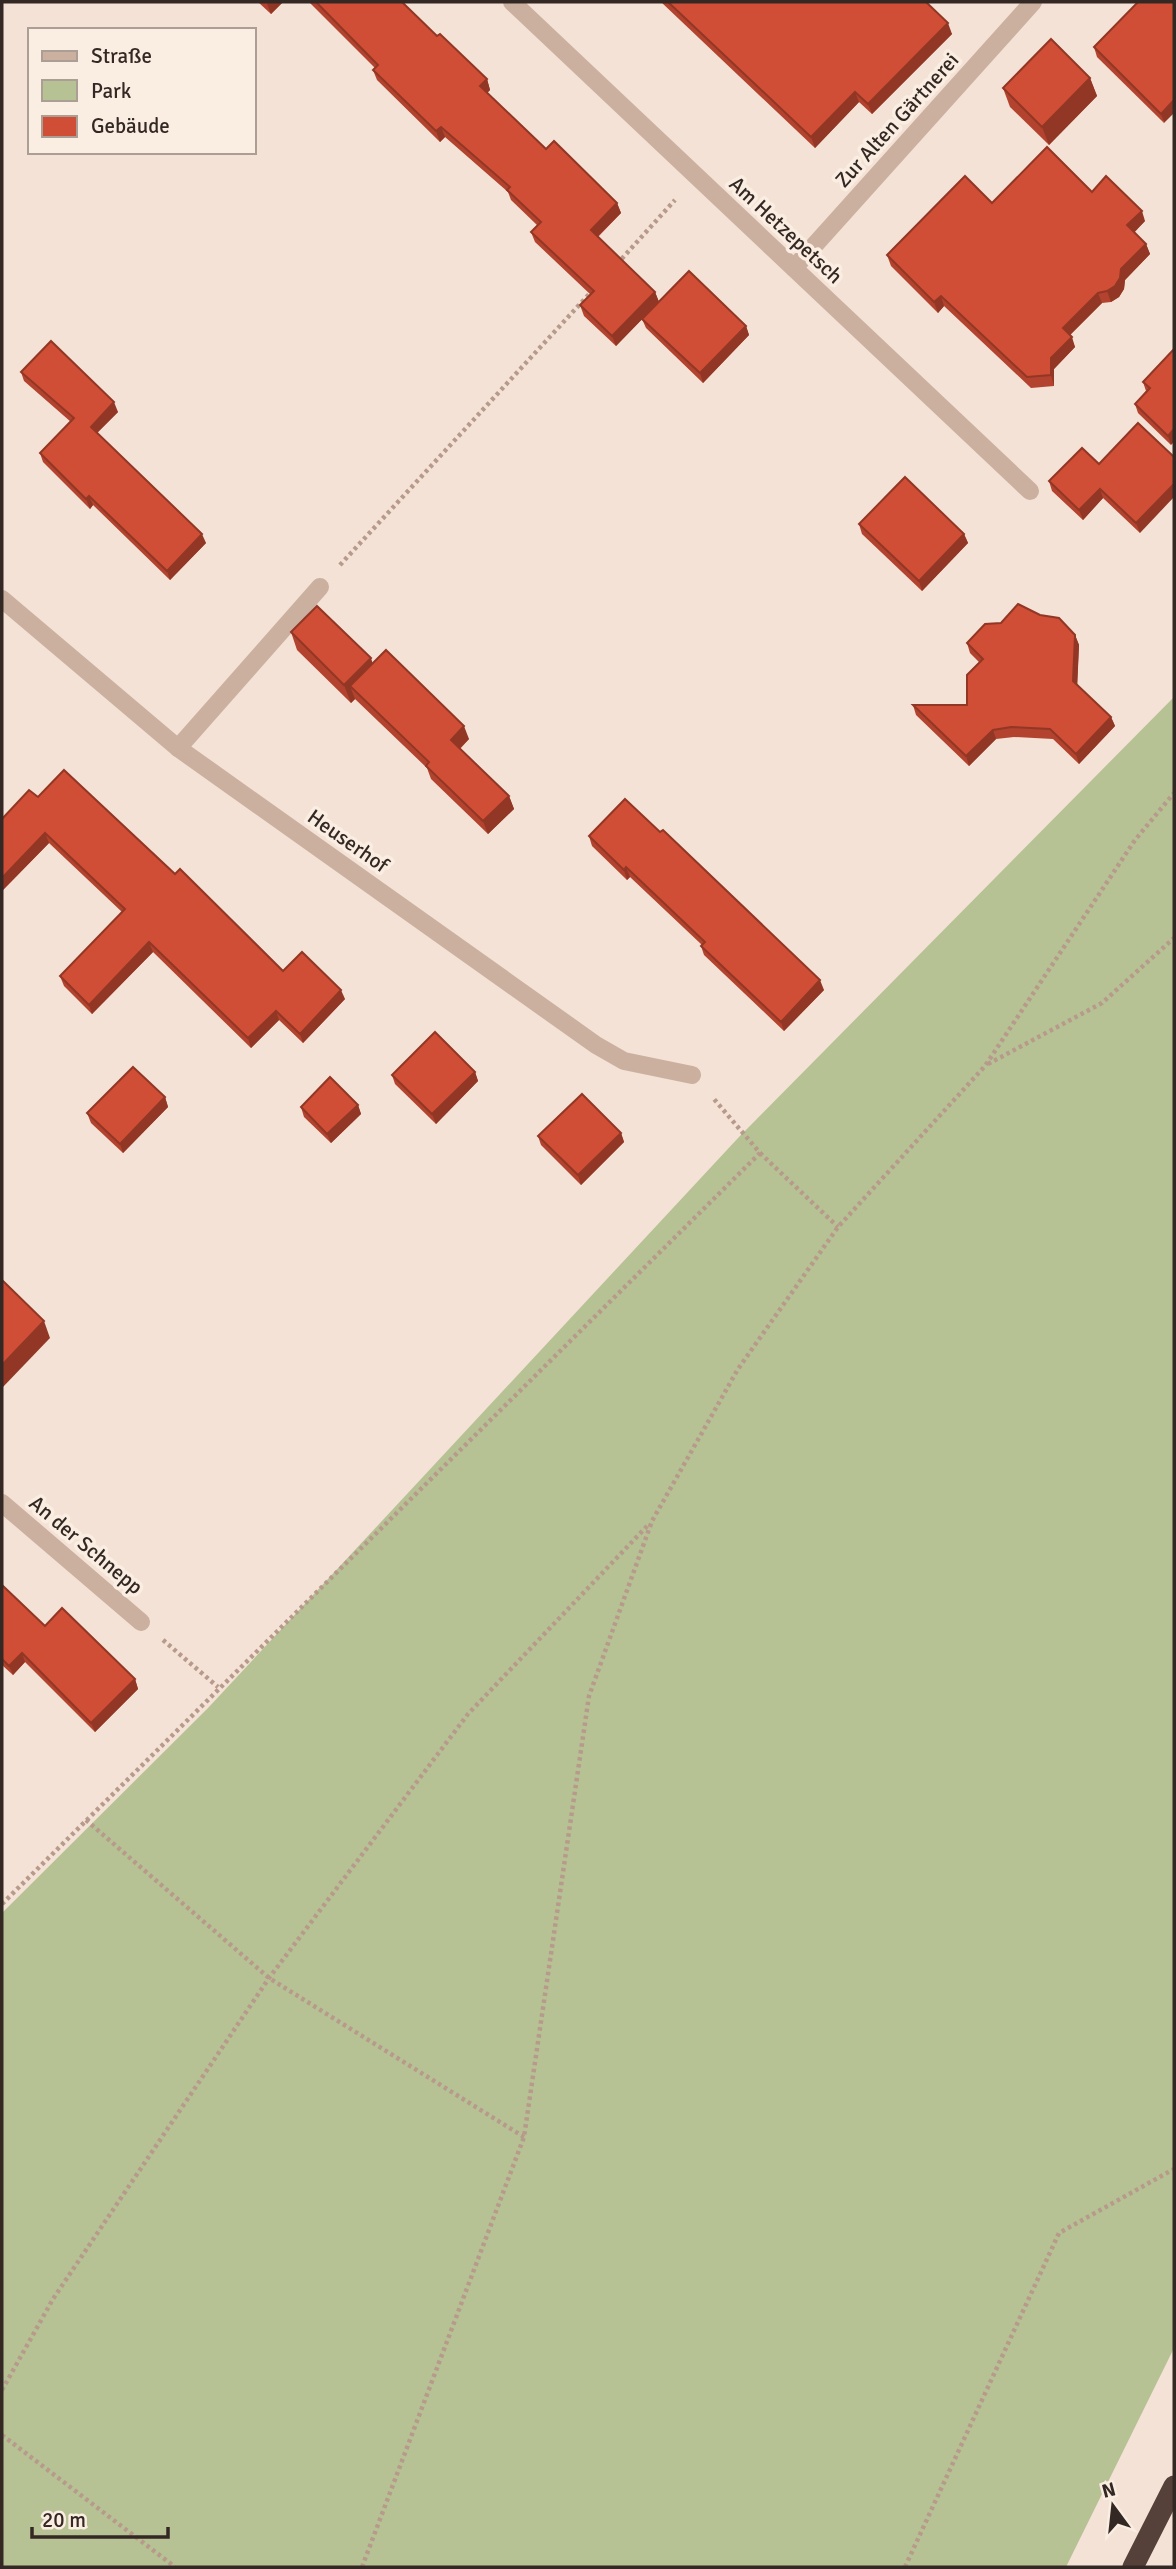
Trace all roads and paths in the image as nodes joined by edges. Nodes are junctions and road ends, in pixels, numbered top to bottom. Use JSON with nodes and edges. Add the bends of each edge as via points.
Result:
{"nodes":[{"id":1,"x":512,"y":2,"type":"edge"},
{"id":2,"x":1033,"y":2,"type":"edge"},
{"id":3,"x":697,"y":176,"type":"junction"},
{"id":4,"x":794,"y":268,"type":"junction"},
{"id":5,"x":612,"y":269,"type":"edge"},
{"id":6,"x":593,"y":289,"type":"edge"},
{"id":7,"x":1030,"y":491,"type":"dead end"},
{"id":8,"x":320,"y":587,"type":"joint"},
{"id":9,"x":2,"y":599,"type":"edge"},
{"id":10,"x":178,"y":748,"type":"junction"},
{"id":11,"x":1174,"y":793,"type":"edge"},
{"id":12,"x":1174,"y":938,"type":"edge"},
{"id":13,"x":985,"y":1066,"type":"junction"},
{"id":14,"x":692,"y":1075,"type":"joint"},
{"id":15,"x":760,"y":1153,"type":"junction"},
{"id":16,"x":838,"y":1227,"type":"junction"},
{"id":17,"x":2,"y":1503,"type":"edge"},
{"id":18,"x":652,"y":1521,"type":"junction"},
{"id":19,"x":141,"y":1622,"type":"joint"},
{"id":20,"x":219,"y":1687,"type":"junction"},
{"id":21,"x":86,"y":1819,"type":"junction"},
{"id":22,"x":2,"y":1904,"type":"edge"},
{"id":23,"x":269,"y":1978,"type":"junction"},
{"id":24,"x":524,"y":2137,"type":"junction"},
{"id":25,"x":1174,"y":2169,"type":"edge"},
{"id":26,"x":2,"y":2390,"type":"edge"},
{"id":27,"x":2,"y":2435,"type":"edge"},
{"id":28,"x":1174,"y":2486,"type":"edge"},
{"id":29,"x":175,"y":2567,"type":"edge"},
{"id":30,"x":362,"y":2567,"type":"edge"},
{"id":31,"x":905,"y":2567,"type":"edge"},
{"id":32,"x":1133,"y":2567,"type":"edge"}],
"edges":[{"from":1,"to":3,"type":"street","name":"Am Hetzepetsch"},
{"from":2,"to":4,"type":"street","name":"Zur Alten Gärtnerei"},
{"from":3,"to":4,"type":"street","name":"Am Hetzepetsch"},
{"from":3,"to":5,"type":"path"},
{"from":4,"to":7,"type":"street","name":"Am Hetzepetsch"},
{"from":6,"to":8,"type":"path"},
{"from":8,"to":10,"type":"street"},
{"from":9,"to":10,"type":"street","name":"Heuserhof"},
{"from":10,"to":14,"type":"street","name":"Heuserhof","via":[[596,1045],[624,1061]]},
{"from":11,"to":13,"type":"path","via":[[1135,840]]},
{"from":12,"to":13,"type":"path","via":[[1102,1003]]},
{"from":13,"to":16,"type":"path"},
{"from":14,"to":15,"type":"path"},
{"from":15,"to":16,"type":"path"},
{"from":15,"to":20,"type":"path"},
{"from":16,"to":18,"type":"path","via":[[738,1368]]},
{"from":17,"to":19,"type":"street","name":"An der Schnepp"},
{"from":18,"to":23,"type":"path","via":[[468,1714]]},
{"from":18,"to":24,"type":"path","via":[[589,1696]]},
{"from":19,"to":20,"type":"path"},
{"from":20,"to":21,"type":"path"},
{"from":21,"to":22,"type":"path"},
{"from":21,"to":23,"type":"path"},
{"from":23,"to":24,"type":"path"},
{"from":23,"to":26,"type":"path","via":[[53,2299]]},
{"from":24,"to":30,"type":"path"},
{"from":25,"to":31,"type":"path","via":[[1059,2233]]},
{"from":27,"to":29,"type":"path"},
{"from":28,"to":32,"type":"highway"}]}
